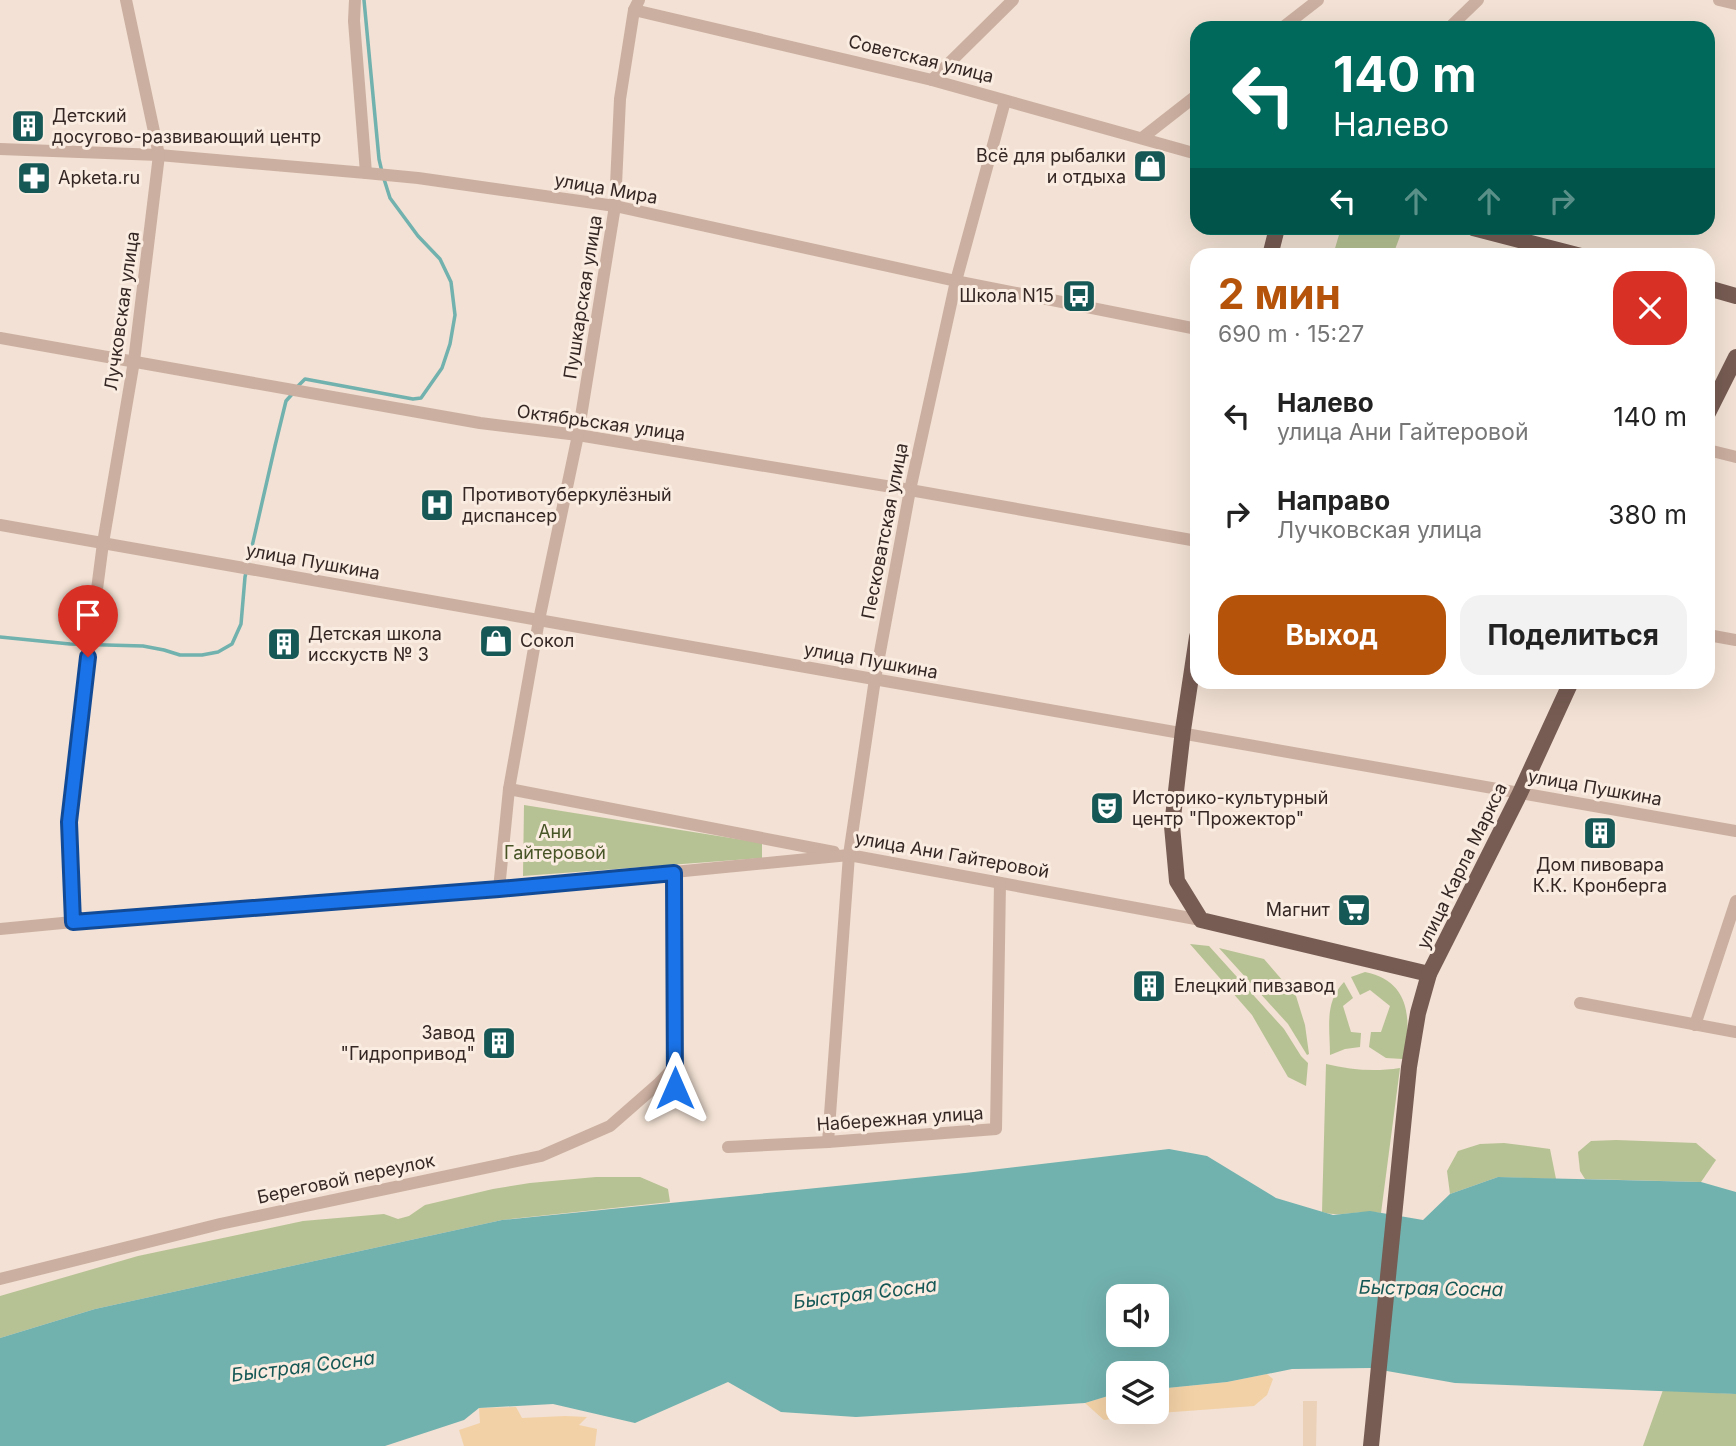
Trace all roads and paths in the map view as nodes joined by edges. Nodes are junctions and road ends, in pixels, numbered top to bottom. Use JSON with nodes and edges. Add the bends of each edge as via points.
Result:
{"nodes":[{"id":1,"x":126,"y":0,"type":"edge"},
{"id":2,"x":355,"y":0,"type":"edge"},
{"id":3,"x":1013,"y":0,"type":"edge"},
{"id":4,"x":1318,"y":0,"type":"edge"},
{"id":5,"x":1478,"y":0,"type":"edge"},
{"id":6,"x":1719,"y":0,"type":"edge"},
{"id":7,"x":1736,"y":4,"type":"edge"},
{"id":8,"x":637,"y":5,"type":"edge"},
{"id":9,"x":1291,"y":21,"type":"edge"},
{"id":10,"x":1456,"y":21,"type":"edge"},
{"id":11,"x":932,"y":80,"type":"junction"},
{"id":12,"x":1190,"y":100,"type":"edge"},
{"id":13,"x":1005,"y":101,"type":"junction"},
{"id":14,"x":1142,"y":138,"type":"junction"},
{"id":15,"x":0,"y":149,"type":"edge"},
{"id":16,"x":1190,"y":152,"type":"edge"},
{"id":17,"x":159,"y":155,"type":"junction"},
{"id":18,"x":366,"y":173,"type":"junction"},
{"id":19,"x":615,"y":206,"type":"junction"},
{"id":20,"x":1500,"y":235,"type":"edge"},
{"id":21,"x":1550,"y":248,"type":"edge"},
{"id":22,"x":956,"y":281,"type":"junction"},
{"id":23,"x":1715,"y":291,"type":"edge"},
{"id":24,"x":1736,"y":296,"type":"edge"},
{"id":25,"x":1190,"y":328,"type":"edge"},
{"id":26,"x":0,"y":338,"type":"edge"},
{"id":27,"x":1736,"y":357,"type":"edge"},
{"id":28,"x":134,"y":361,"type":"junction"},
{"id":29,"x":1715,"y":400,"type":"edge"},
{"id":30,"x":578,"y":435,"type":"junction"},
{"id":31,"x":1715,"y":452,"type":"edge"},
{"id":32,"x":1736,"y":457,"type":"edge"},
{"id":33,"x":910,"y":490,"type":"junction"},
{"id":34,"x":0,"y":525,"type":"edge"},
{"id":35,"x":1190,"y":540,"type":"edge"},
{"id":36,"x":103,"y":543,"type":"junction"},
{"id":37,"x":539,"y":620,"type":"junction"},
{"id":38,"x":92,"y":628,"type":"dead end"},
{"id":39,"x":1715,"y":636,"type":"edge"},
{"id":40,"x":1736,"y":640,"type":"edge"},
{"id":41,"x":88,"y":657,"type":"dead end"},
{"id":42,"x":875,"y":679,"type":"junction"},
{"id":43,"x":1190,"y":682,"type":"edge"},
{"id":44,"x":1568,"y":689,"type":"edge"},
{"id":45,"x":1182,"y":733,"type":"junction"},
{"id":46,"x":509,"y":789,"type":"junction"},
{"id":47,"x":1520,"y":793,"type":"junction"},
{"id":48,"x":1736,"y":831,"type":"edge"},
{"id":49,"x":849,"y":855,"type":"junction"},
{"id":50,"x":674,"y":873,"type":"junction"},
{"id":51,"x":1000,"y":883,"type":"junction"},
{"id":52,"x":499,"y":889,"type":"junction"},
{"id":53,"x":1736,"y":901,"type":"edge"},
{"id":54,"x":1201,"y":920,"type":"junction"},
{"id":55,"x":73,"y":922,"type":"junction"},
{"id":56,"x":0,"y":929,"type":"edge"},
{"id":57,"x":1429,"y":974,"type":"junction"},
{"id":58,"x":1580,"y":1003,"type":"dead end"},
{"id":59,"x":1695,"y":1025,"type":"junction"},
{"id":60,"x":1736,"y":1032,"type":"edge"},
{"id":61,"x":675,"y":1066,"type":"junction"},
{"id":62,"x":675,"y":1088,"type":"dead end"},
{"id":63,"x":828,"y":1142,"type":"junction"},
{"id":64,"x":727,"y":1147,"type":"dead end"},
{"id":65,"x":0,"y":1279,"type":"edge"},
{"id":66,"x":1371,"y":1446,"type":"edge"}],
"edges":[{"from":1,"to":17,"type":"street","name":"Лучковская улица"},
{"from":2,"to":18,"type":"street"},
{"from":3,"to":11,"type":"street"},
{"from":4,"to":9,"type":"street"},
{"from":5,"to":10,"type":"street"},
{"from":6,"to":7,"type":"street"},
{"from":8,"to":11,"type":"street","name":"Советская улица"},
{"from":8,"to":19,"type":"street","name":"Пушкарская улица","via":[[620,99]]},
{"from":11,"to":13,"type":"street","name":"Советская улица"},
{"from":12,"to":14,"type":"street"},
{"from":13,"to":14,"type":"street","name":"Советская улица"},
{"from":13,"to":22,"type":"street","name":"Песковатская улица"},
{"from":14,"to":16,"type":"street","name":"Советская улица"},
{"from":15,"to":17,"type":"street","name":"улица Мира"},
{"from":17,"to":18,"type":"street","name":"улица Мира"},
{"from":17,"to":28,"type":"street","name":"Лучковская улица"},
{"from":18,"to":19,"type":"street","name":"улица Мира"},
{"from":19,"to":22,"type":"street","name":"улица Мира"},
{"from":19,"to":30,"type":"street","name":"Пушкарская улица"},
{"from":20,"to":21,"type":"main road"},
{"from":22,"to":25,"type":"street","name":"улица Мира"},
{"from":22,"to":33,"type":"street","name":"Песковатская улица"},
{"from":23,"to":24,"type":"main road"},
{"from":26,"to":28,"type":"street","name":"Октябрьская улица"},
{"from":27,"to":29,"type":"main road"},
{"from":28,"to":30,"type":"street","name":"Октябрьская улица","via":[[480,423]]},
{"from":28,"to":36,"type":"street","name":"Лучковская улица"},
{"from":30,"to":33,"type":"street","name":"Октябрьская улица"},
{"from":30,"to":37,"type":"street","name":"Пушкарская улица"},
{"from":31,"to":32,"type":"street"},
{"from":33,"to":35,"type":"street","name":"Октябрьская улица"},
{"from":33,"to":42,"type":"street","name":"Песковатская улица"},
{"from":34,"to":36,"type":"street","name":"улица Пушкина"},
{"from":36,"to":37,"type":"street","name":"улица Пушкина"},
{"from":36,"to":38,"type":"street","name":"Лучковская улица"},
{"from":37,"to":42,"type":"street","name":"улица Пушкина"},
{"from":37,"to":46,"type":"street","name":"Пушкарская улица"},
{"from":39,"to":40,"type":"street"},
{"from":41,"to":55,"type":"street","via":[[69,822]]},
{"from":42,"to":45,"type":"street","name":"улица Пушкина"},
{"from":42,"to":49,"type":"street","name":"Песковатская улица"},
{"from":43,"to":45,"type":"main road"},
{"from":44,"to":47,"type":"main road","name":"улица Карла Маркса"},
{"from":45,"to":47,"type":"street","name":"улица Пушкина"},
{"from":45,"to":54,"type":"main road","via":[[1172,826],[1175,867],[1177,881]]},
{"from":46,"to":49,"type":"street"},
{"from":46,"to":52,"type":"street","name":"Пушкарская улица"},
{"from":47,"to":48,"type":"street","name":"улица Пушкина"},
{"from":47,"to":57,"type":"main road","name":"улица Карла Маркса"},
{"from":49,"to":50,"type":"street","name":"улица Ани Гайтеровой"},
{"from":49,"to":51,"type":"street","name":"улица Ани Гайтеровой"},
{"from":49,"to":63,"type":"street","name":"Песковатская улица"},
{"from":50,"to":52,"type":"street","name":"улица Ани Гайтеровой"},
{"from":50,"to":61,"type":"street"},
{"from":51,"to":54,"type":"street","name":"улица Ани Гайтеровой"},
{"from":51,"to":63,"type":"street","name":"Набережная улица","via":[[996,1129]]},
{"from":52,"to":55,"type":"street","name":"улица Ани Гайтеровой"},
{"from":53,"to":59,"type":"street"},
{"from":54,"to":57,"type":"main road","name":"улица Ани Гайтеровой"},
{"from":55,"to":56,"type":"street","name":"улица Ани Гайтеровой"},
{"from":57,"to":66,"type":"main road","name":"улица Карла Маркса","via":[[1409,1074]]},
{"from":58,"to":59,"type":"street"},
{"from":59,"to":60,"type":"street"},
{"from":61,"to":62,"type":"street"},
{"from":61,"to":65,"type":"street","name":"Береговой переулок","via":[[610,1125],[541,1156],[220,1224]]},
{"from":63,"to":64,"type":"street","name":"Набережная улица"}]}
